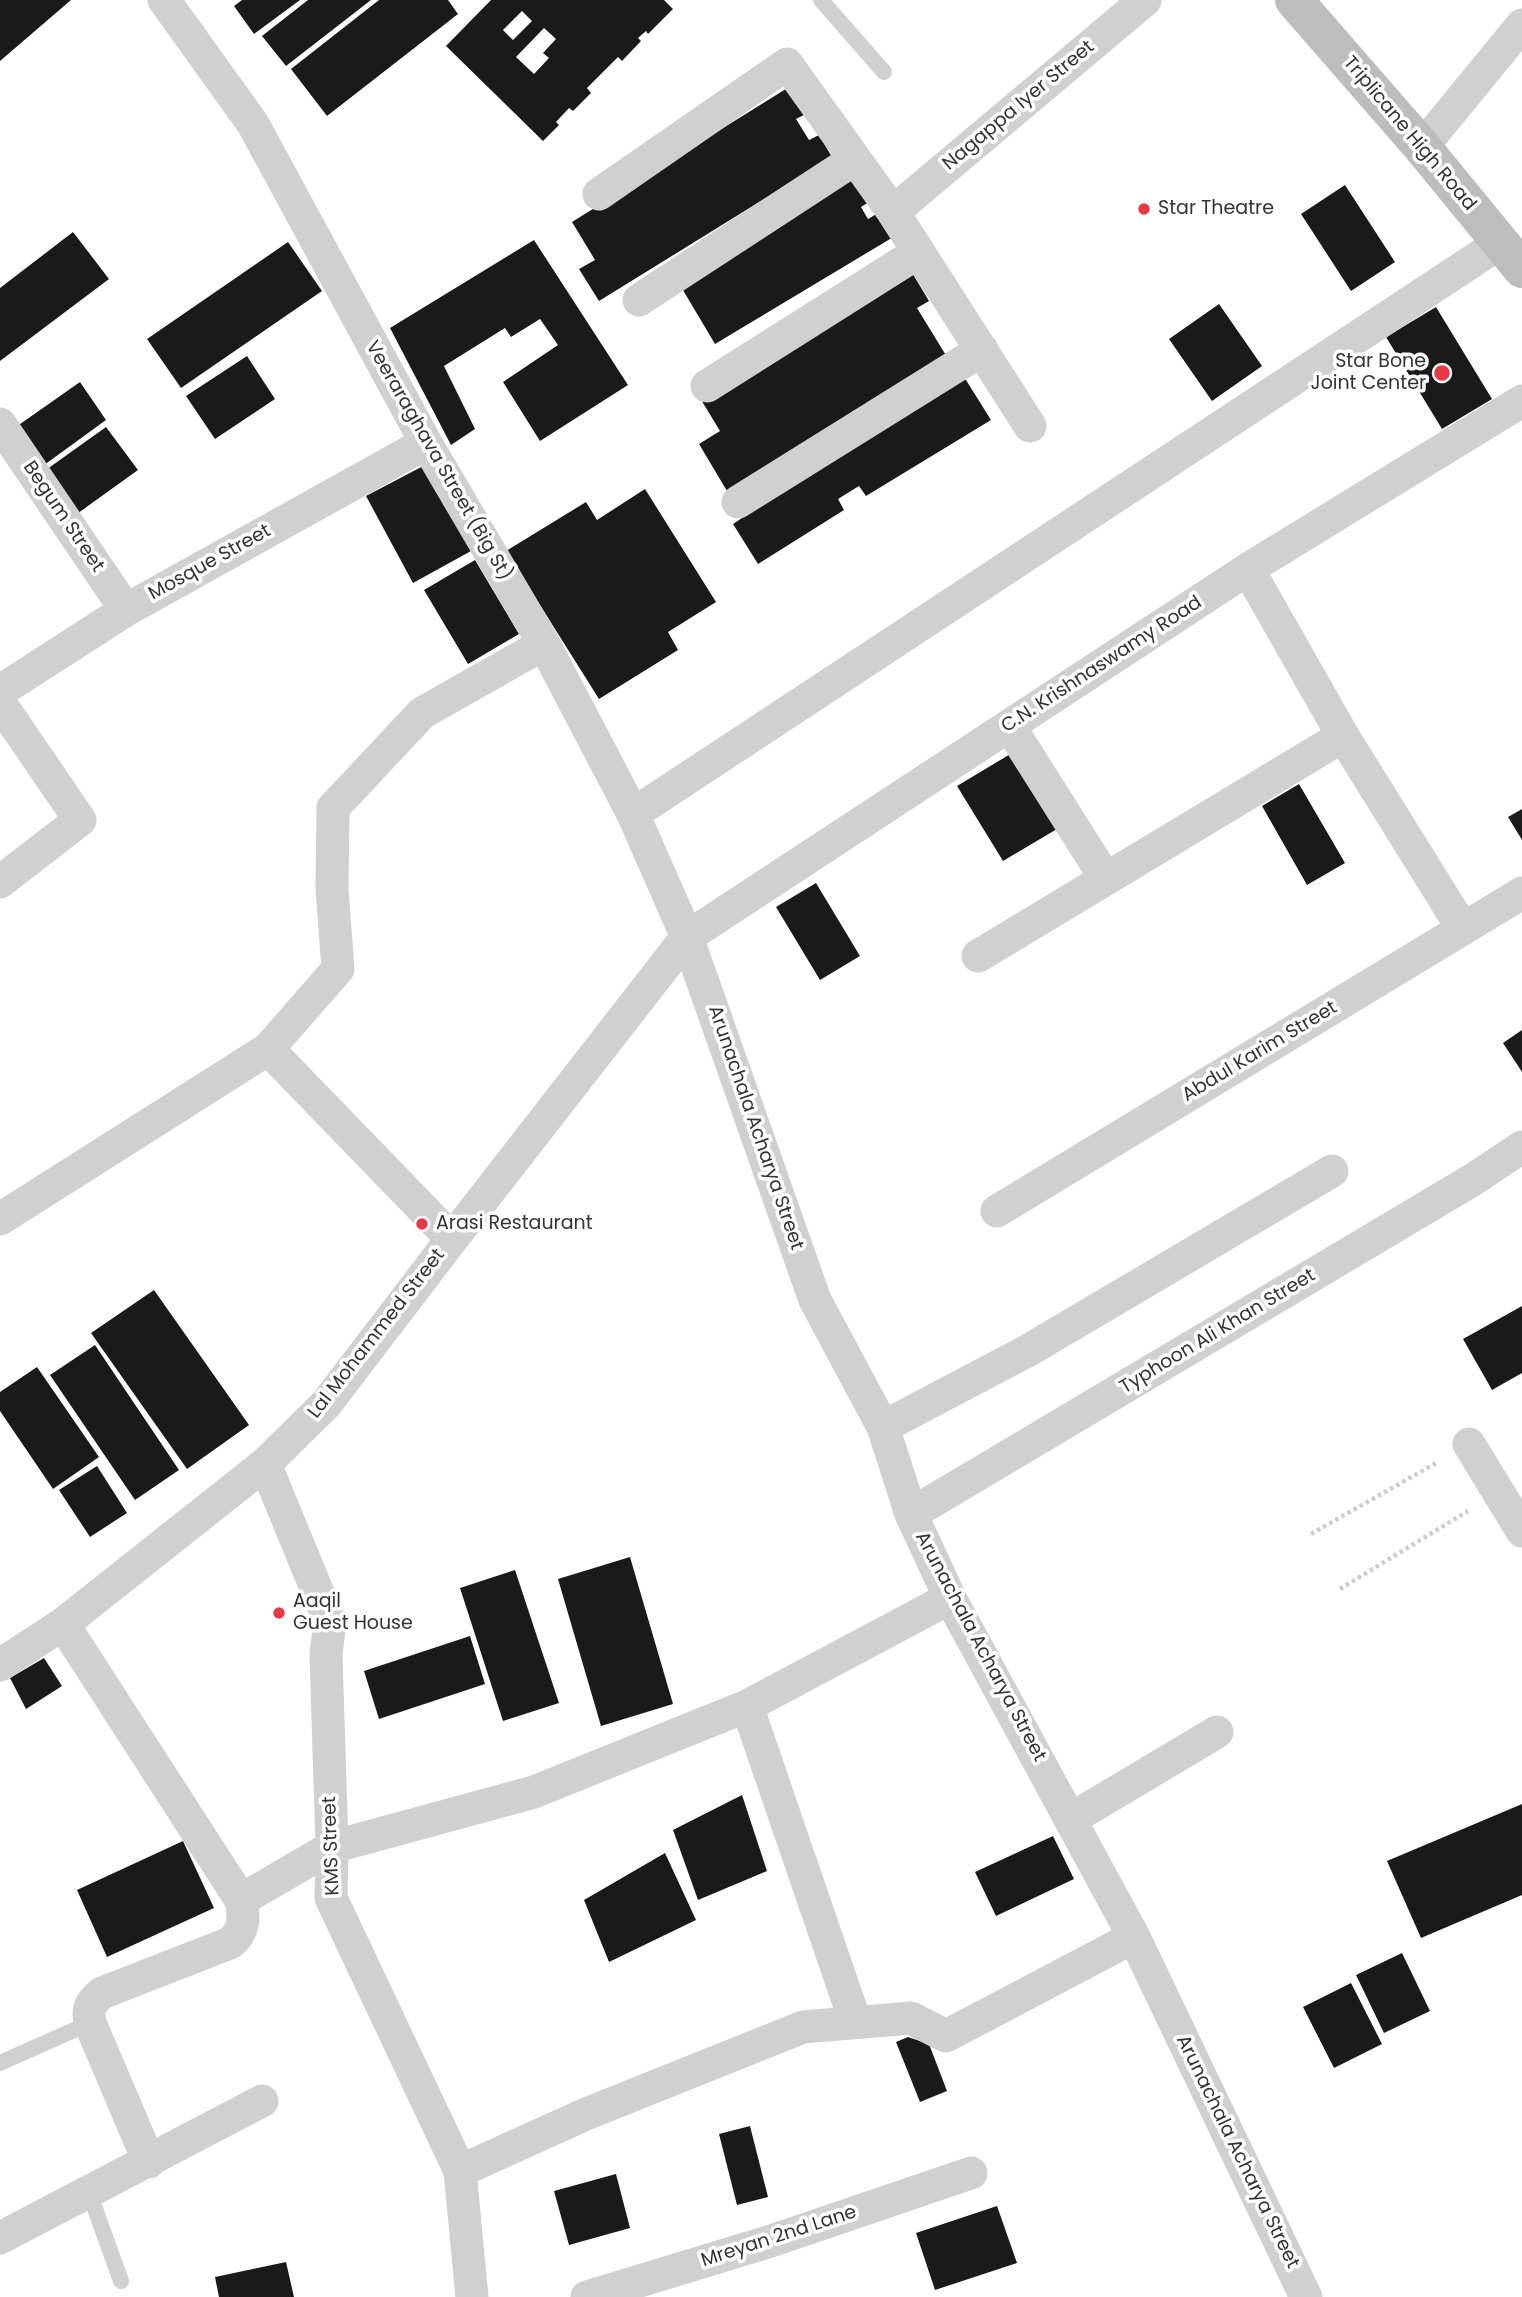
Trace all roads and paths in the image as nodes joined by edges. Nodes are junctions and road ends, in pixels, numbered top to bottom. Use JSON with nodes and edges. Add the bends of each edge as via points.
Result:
{"nodes":[{"id":1,"x":164,"y":0,"type":"edge"},
{"id":2,"x":821,"y":0,"type":"edge"},
{"id":3,"x":1145,"y":0,"type":"edge"},
{"id":4,"x":1294,"y":0,"type":"edge"},
{"id":5,"x":1522,"y":25,"type":"edge"},
{"id":6,"x":884,"y":72,"type":"dead end"},
{"id":7,"x":1422,"y":147,"type":"junction"},
{"id":8,"x":855,"y":159,"type":"junction"},
{"id":9,"x":599,"y":194,"type":"dead end"},
{"id":10,"x":893,"y":212,"type":"junction"},
{"id":11,"x":919,"y":252,"type":"junction"},
{"id":12,"x":1511,"y":256,"type":"edge"},
{"id":13,"x":639,"y":300,"type":"dead end"},
{"id":14,"x":982,"y":350,"type":"junction"},
{"id":15,"x":707,"y":386,"type":"dead end"},
{"id":16,"x":1522,"y":401,"type":"edge"},
{"id":17,"x":0,"y":424,"type":"edge"},
{"id":18,"x":1031,"y":426,"type":"dead end"},
{"id":19,"x":426,"y":443,"type":"junction"},
{"id":20,"x":738,"y":502,"type":"dead end"},
{"id":21,"x":1248,"y":569,"type":"junction"},
{"id":22,"x":126,"y":610,"type":"junction"},
{"id":23,"x":544,"y":644,"type":"junction"},
{"id":24,"x":0,"y":691,"type":"edge"},
{"id":25,"x":0,"y":703,"type":"edge"},
{"id":26,"x":1010,"y":727,"type":"junction"},
{"id":27,"x":1343,"y":736,"type":"junction"},
{"id":28,"x":633,"y":814,"type":"junction"},
{"id":29,"x":1106,"y":879,"type":"junction"},
{"id":30,"x":0,"y":881,"type":"edge"},
{"id":31,"x":1522,"y":893,"type":"edge"},
{"id":32,"x":1463,"y":929,"type":"junction"},
{"id":33,"x":687,"y":937,"type":"junction"},
{"id":34,"x":978,"y":956,"type":"dead end"},
{"id":35,"x":268,"y":1049,"type":"junction"},
{"id":36,"x":1522,"y":1147,"type":"edge"},
{"id":37,"x":1332,"y":1171,"type":"dead end"},
{"id":38,"x":997,"y":1211,"type":"dead end"},
{"id":39,"x":0,"y":1219,"type":"edge"},
{"id":40,"x":452,"y":1239,"type":"junction"},
{"id":41,"x":883,"y":1427,"type":"junction"},
{"id":42,"x":1469,"y":1444,"type":"joint"},
{"id":43,"x":265,"y":1464,"type":"junction"},
{"id":44,"x":1499,"y":1492,"type":"junction"},
{"id":45,"x":911,"y":1514,"type":"junction"},
{"id":46,"x":1522,"y":1531,"type":"edge"},
{"id":47,"x":1311,"y":1534,"type":"dead end"},
{"id":48,"x":1340,"y":1589,"type":"dead end"},
{"id":49,"x":950,"y":1598,"type":"junction"},
{"id":50,"x":62,"y":1623,"type":"junction"},
{"id":51,"x":0,"y":1665,"type":"edge"},
{"id":52,"x":747,"y":1706,"type":"junction"},
{"id":53,"x":1217,"y":1731,"type":"dead end"},
{"id":54,"x":1071,"y":1819,"type":"junction"},
{"id":55,"x":331,"y":1847,"type":"junction"},
{"id":56,"x":241,"y":1900,"type":"junction"},
{"id":57,"x":1134,"y":1937,"type":"junction"},
{"id":58,"x":855,"y":2021,"type":"junction"},
{"id":59,"x":89,"y":2022,"type":"junction"},
{"id":60,"x":0,"y":2063,"type":"edge"},
{"id":61,"x":262,"y":2101,"type":"dead end"},
{"id":62,"x":149,"y":2162,"type":"junction"},
{"id":63,"x":460,"y":2171,"type":"junction"},
{"id":64,"x":971,"y":2173,"type":"dead end"},
{"id":65,"x":89,"y":2192,"type":"junction"},
{"id":66,"x":0,"y":2238,"type":"edge"},
{"id":67,"x":121,"y":2281,"type":"dead end"},
{"id":68,"x":472,"y":2297,"type":"edge"},
{"id":69,"x":587,"y":2297,"type":"edge"},
{"id":70,"x":1306,"y":2297,"type":"edge"}],
"edges":[{"from":1,"to":19,"type":"street","name":"Veeraraghava Street (Big St)","via":[[253,124]]},
{"from":2,"to":6,"type":"lane"},
{"from":3,"to":10,"type":"street","name":"Nagappa Iyer Street"},
{"from":4,"to":7,"type":"main road","name":"Triplicane High Road"},
{"from":5,"to":7,"type":"street"},
{"from":7,"to":12,"type":"main road","name":"Triplicane High Road"},
{"from":8,"to":9,"type":"street","via":[[787,64]]},
{"from":8,"to":10,"type":"street"},
{"from":8,"to":13,"type":"street"},
{"from":10,"to":11,"type":"street"},
{"from":11,"to":14,"type":"street"},
{"from":11,"to":15,"type":"street"},
{"from":12,"to":28,"type":"street"},
{"from":14,"to":18,"type":"street"},
{"from":14,"to":20,"type":"street"},
{"from":16,"to":21,"type":"street","name":"C.N. Krishnaswamy Road"},
{"from":17,"to":22,"type":"street","name":"Begum Street"},
{"from":19,"to":22,"type":"street","name":"Mosque Street"},
{"from":19,"to":23,"type":"street","name":"Veeraraghava Street (Big St)"},
{"from":21,"to":26,"type":"street","name":"C.N. Krishnaswamy Road"},
{"from":21,"to":27,"type":"street"},
{"from":22,"to":24,"type":"street","name":"Mosque Street"},
{"from":23,"to":28,"type":"street","name":"Veeraraghava Street (Big St)"},
{"from":23,"to":35,"type":"street","via":[[422,713],[333,808],[332,889],[338,969]]},
{"from":25,"to":30,"type":"street","via":[[80,820]]},
{"from":26,"to":29,"type":"street"},
{"from":26,"to":33,"type":"street","name":"C.N. Krishnaswamy Road"},
{"from":27,"to":29,"type":"street"},
{"from":27,"to":32,"type":"street"},
{"from":28,"to":33,"type":"street","name":"Veeraraghava Street (Big St)"},
{"from":29,"to":34,"type":"street"},
{"from":31,"to":32,"type":"street","name":"Abdul Karim Street"},
{"from":32,"to":38,"type":"street","name":"Abdul Karim Street"},
{"from":33,"to":40,"type":"street","name":"Lal Mohammed Street"},
{"from":33,"to":41,"type":"street","name":"Arunachala Acharya Street","via":[[816,1300]]},
{"from":35,"to":39,"type":"street"},
{"from":35,"to":40,"type":"street"},
{"from":36,"to":45,"type":"street","name":"Typhoon Ali Khan Street"},
{"from":37,"to":41,"type":"street","via":[[1029,1350]]},
{"from":40,"to":43,"type":"street","name":"Lal Mohammed Street","via":[[326,1405]]},
{"from":41,"to":45,"type":"street","name":"Arunachala Acharya Street"},
{"from":42,"to":44,"type":"street"},
{"from":42,"to":47,"type":"path"},
{"from":43,"to":50,"type":"street","name":"Lal Mohammed Street"},
{"from":43,"to":55,"type":"street","name":"KMS Street","via":[[330,1622],[326,1654]]},
{"from":44,"to":46,"type":"street"},
{"from":44,"to":48,"type":"path"},
{"from":45,"to":49,"type":"street","name":"Arunachala Acharya Street"},
{"from":49,"to":52,"type":"street"},
{"from":49,"to":54,"type":"street","name":"Arunachala Acharya Street"},
{"from":50,"to":51,"type":"street","name":"Lal Mohammed Street"},
{"from":50,"to":56,"type":"street"},
{"from":52,"to":55,"type":"street","via":[[534,1792]]},
{"from":52,"to":58,"type":"street"},
{"from":53,"to":54,"type":"street"},
{"from":54,"to":57,"type":"street","name":"Arunachala Acharya Street"},
{"from":55,"to":56,"type":"street"},
{"from":55,"to":63,"type":"street","name":"KMS Street","via":[[331,1898]]},
{"from":56,"to":59,"type":"street","via":[[242,1928],[230,1943],[102,1993],[88,2011]]},
{"from":57,"to":58,"type":"street","via":[[946,2036],[911,2018]]},
{"from":57,"to":70,"type":"street","name":"Arunachala Acharya Street"},
{"from":58,"to":63,"type":"street","via":[[803,2027],[586,2114]]},
{"from":59,"to":60,"type":"lane"},
{"from":59,"to":62,"type":"street"},
{"from":61,"to":62,"type":"street"},
{"from":62,"to":65,"type":"street"},
{"from":63,"to":68,"type":"street","name":"KMS Street"},
{"from":64,"to":69,"type":"street","name":"Mreyan 2nd Lane"},
{"from":65,"to":66,"type":"street"},
{"from":65,"to":67,"type":"lane"}]}
